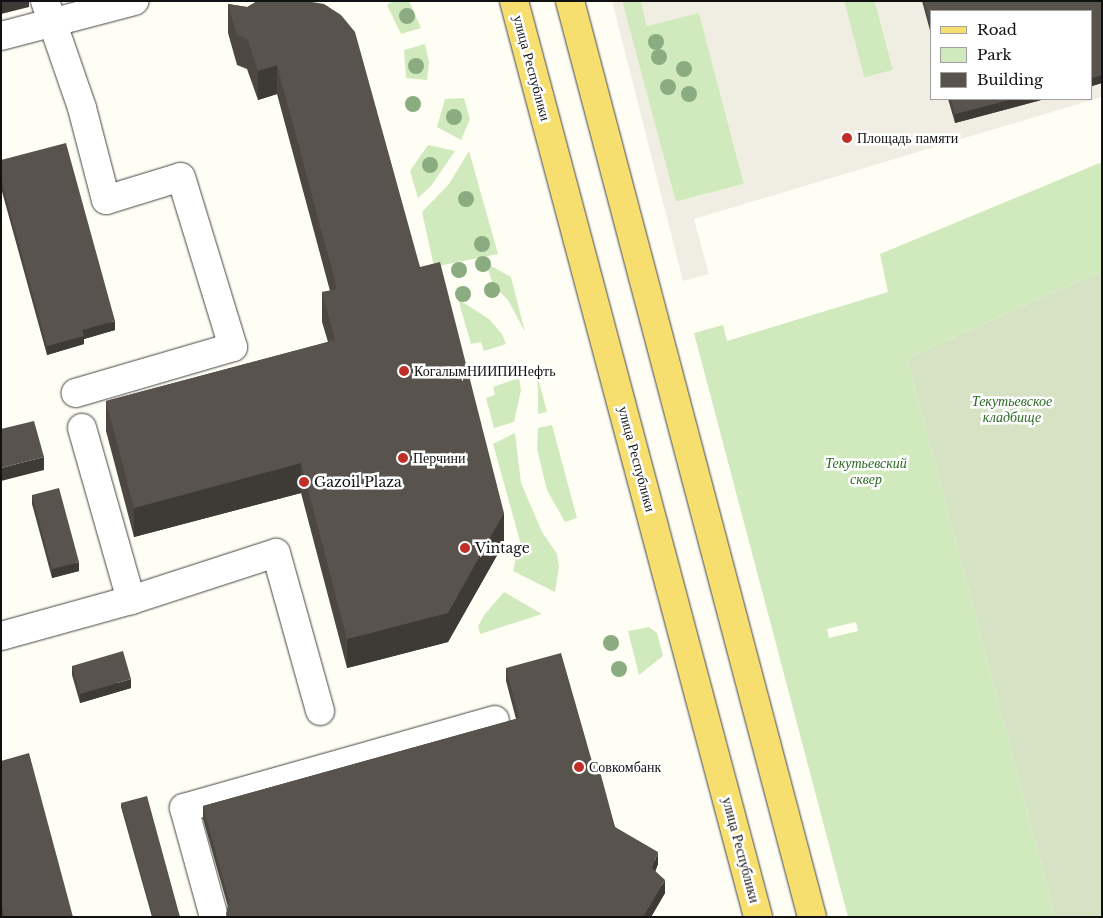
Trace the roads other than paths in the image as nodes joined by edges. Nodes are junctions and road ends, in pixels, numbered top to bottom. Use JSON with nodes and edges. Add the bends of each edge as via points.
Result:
{"nodes":[{"id":1,"x":134,"y":1,"type":"edge"},
{"id":2,"x":514,"y":1,"type":"edge"},
{"id":3,"x":570,"y":1,"type":"edge"},
{"id":4,"x":48,"y":12,"type":"edge"},
{"id":5,"x":1,"y":36,"type":"edge"},
{"id":6,"x":76,"y":393,"type":"dead end"},
{"id":7,"x":82,"y":428,"type":"dead end"},
{"id":8,"x":131,"y":600,"type":"junction"},
{"id":9,"x":1,"y":636,"type":"edge"},
{"id":10,"x":320,"y":711,"type":"dead end"},
{"id":11,"x":495,"y":720,"type":"dead end"},
{"id":12,"x":214,"y":917,"type":"edge"},
{"id":13,"x":758,"y":917,"type":"edge"},
{"id":14,"x":812,"y":917,"type":"edge"}],
"edges":[{"from":1,"to":4,"type":"lane"},
{"from":2,"to":13,"type":"main road","name":"улица Республики"},
{"from":3,"to":14,"type":"main road"},
{"from":4,"to":5,"type":"lane"},
{"from":4,"to":6,"type":"lane","via":[[82,108],[106,200],[181,178],[233,347]]},
{"from":7,"to":8,"type":"lane"},
{"from":8,"to":9,"type":"lane"},
{"from":8,"to":10,"type":"lane","via":[[276,553]]},
{"from":11,"to":12,"type":"lane","via":[[184,808]]}]}
